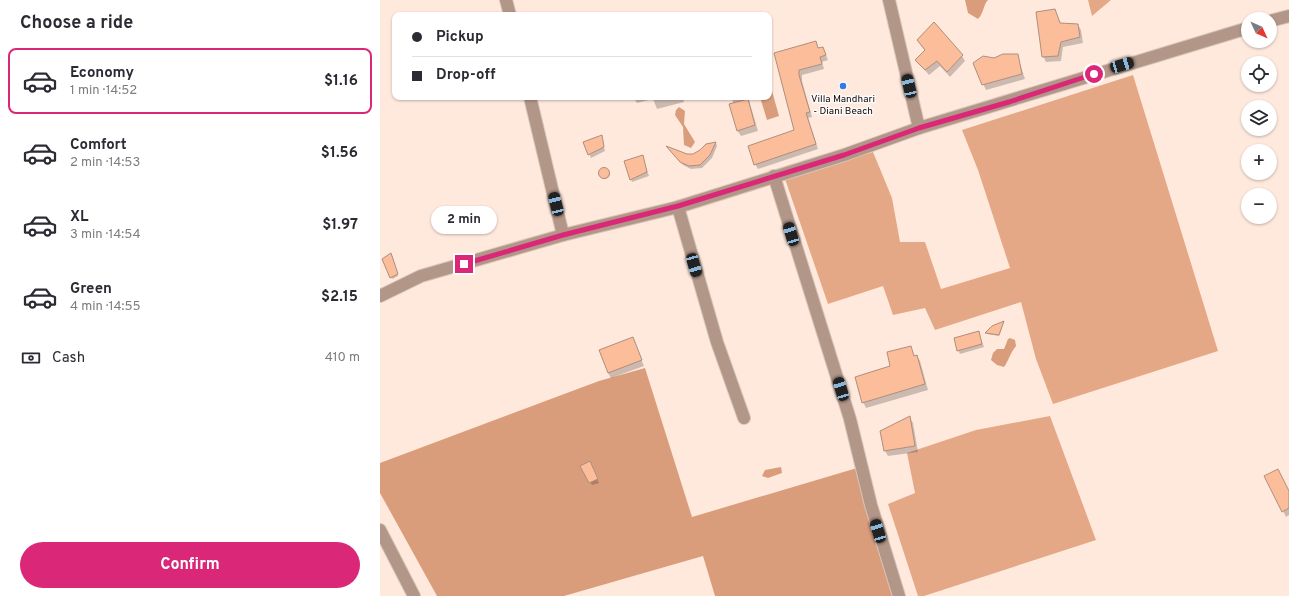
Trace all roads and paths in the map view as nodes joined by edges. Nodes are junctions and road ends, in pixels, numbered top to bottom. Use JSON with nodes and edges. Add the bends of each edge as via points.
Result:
{"nodes":[{"id":1,"x":506,"y":0,"type":"edge"},
{"id":2,"x":890,"y":0,"type":"edge"},
{"id":3,"x":509,"y":12,"type":"edge"},
{"id":4,"x":1289,"y":16,"type":"edge"},
{"id":5,"x":1277,"y":19,"type":"edge"},
{"id":6,"x":1241,"y":30,"type":"edge"},
{"id":7,"x":531,"y":100,"type":"edge"},
{"id":8,"x":919,"y":128,"type":"junction"},
{"id":9,"x":774,"y":176,"type":"junction"},
{"id":10,"x":678,"y":206,"type":"junction"},
{"id":11,"x":563,"y":235,"type":"junction"},
{"id":12,"x":380,"y":296,"type":"edge"},
{"id":13,"x":744,"y":418,"type":"dead end"},
{"id":14,"x":380,"y":530,"type":"edge"},
{"id":15,"x":414,"y":596,"type":"edge"},
{"id":16,"x":899,"y":596,"type":"edge"}],
"edges":[{"from":1,"to":3,"type":"street"},
{"from":2,"to":8,"type":"street"},
{"from":4,"to":5,"type":"street"},
{"from":6,"to":8,"type":"street"},
{"from":7,"to":11,"type":"street"},
{"from":8,"to":9,"type":"street","via":[[844,155]]},
{"from":9,"to":10,"type":"street"},
{"from":9,"to":16,"type":"street","via":[[845,404],[871,505]]},
{"from":10,"to":11,"type":"street"},
{"from":10,"to":13,"type":"street","via":[[717,342]]},
{"from":11,"to":12,"type":"street","via":[[421,276]]},
{"from":14,"to":15,"type":"street"}]}
